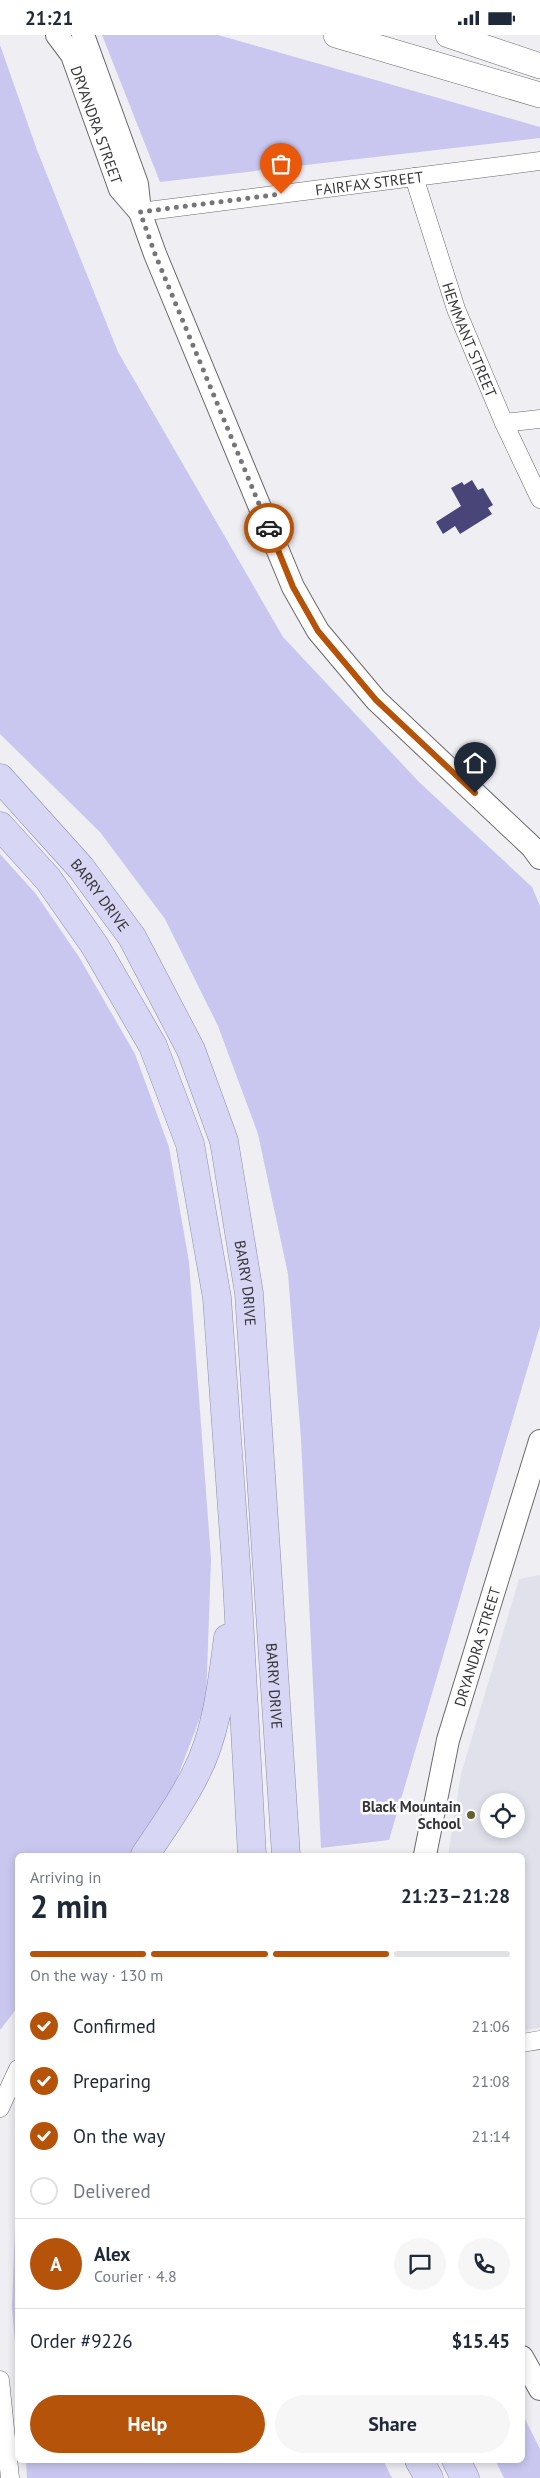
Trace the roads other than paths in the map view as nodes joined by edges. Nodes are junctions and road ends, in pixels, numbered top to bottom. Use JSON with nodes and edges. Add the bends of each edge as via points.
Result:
{"nodes":[{"id":1,"x":57,"y":35,"type":"edge"},
{"id":2,"x":83,"y":35,"type":"edge"},
{"id":3,"x":336,"y":35,"type":"edge"},
{"id":4,"x":448,"y":35,"type":"edge"},
{"id":5,"x":540,"y":66,"type":"edge"},
{"id":6,"x":540,"y":95,"type":"edge"},
{"id":7,"x":540,"y":161,"type":"edge"},
{"id":8,"x":414,"y":177,"type":"junction"},
{"id":9,"x":140,"y":212,"type":"junction"},
{"id":10,"x":540,"y":419,"type":"edge"},
{"id":11,"x":504,"y":423,"type":"junction"},
{"id":12,"x":540,"y":499,"type":"edge"},
{"id":13,"x":0,"y":778,"type":"edge"},
{"id":14,"x":0,"y":826,"type":"edge"},
{"id":15,"x":540,"y":859,"type":"edge"},
{"id":16,"x":540,"y":1441,"type":"edge"},
{"id":17,"x":236,"y":1564,"type":"junction"},
{"id":18,"x":285,"y":1845,"type":"edge"},
{"id":19,"x":252,"y":1849,"type":"edge"},
{"id":20,"x":146,"y":1853,"type":"edge"},
{"id":21,"x":425,"y":1853,"type":"edge"},
{"id":22,"x":540,"y":2040,"type":"edge"},
{"id":23,"x":525,"y":2042,"type":"edge"},
{"id":24,"x":15,"y":2076,"type":"edge"},
{"id":25,"x":0,"y":2108,"type":"edge"},
{"id":26,"x":525,"y":2362,"type":"edge"},
{"id":27,"x":0,"y":2380,"type":"edge"},
{"id":28,"x":540,"y":2389,"type":"edge"},
{"id":29,"x":420,"y":2463,"type":"edge"},
{"id":30,"x":458,"y":2463,"type":"edge"},
{"id":31,"x":10,"y":2478,"type":"edge"},
{"id":32,"x":428,"y":2478,"type":"edge"},
{"id":33,"x":465,"y":2478,"type":"edge"}],
"edges":[{"from":1,"to":9,"type":"street","name":"DRYANDRA STREET","via":[[72,55],[120,189]]},
{"from":2,"to":9,"type":"street","name":"DRYANDRA STREET","via":[[137,184]]},
{"from":3,"to":6,"type":"main road"},
{"from":4,"to":5,"type":"main road"},
{"from":7,"to":8,"type":"street","name":"FAIRFAX STREET"},
{"from":8,"to":9,"type":"street","name":"FAIRFAX STREET"},
{"from":8,"to":11,"type":"street","name":"HEMMANT STREET","via":[[456,309]]},
{"from":9,"to":15,"type":"street","name":"DRYANDRA STREET","via":[[293,587],[318,631],[376,700],[532,847]]},
{"from":10,"to":11,"type":"street"},
{"from":11,"to":12,"type":"street","name":"HEMMANT STREET"},
{"from":13,"to":18,"type":"main road","name":"BARRY DRIVE","via":[[81,868],[132,937],[190,1050],[224,1141],[249,1293]]},
{"from":14,"to":17,"type":"main road","name":"BARRY DRIVE","via":[[48,879],[95,946],[153,1046],[190,1145],[217,1298]]},
{"from":16,"to":21,"type":"street","name":"DRYANDRA STREET","via":[[448,1740]]},
{"from":17,"to":19,"type":"main road","name":"BARRY DRIVE"},
{"from":17,"to":20,"type":"main road","via":[[224,1668],[208,1743],[188,1789]]},
{"from":22,"to":23,"type":"street"},
{"from":24,"to":25,"type":"street"},
{"from":26,"to":28,"type":"street"},
{"from":27,"to":31,"type":"street"},
{"from":29,"to":32,"type":"main road"},
{"from":30,"to":33,"type":"main road"}]}
